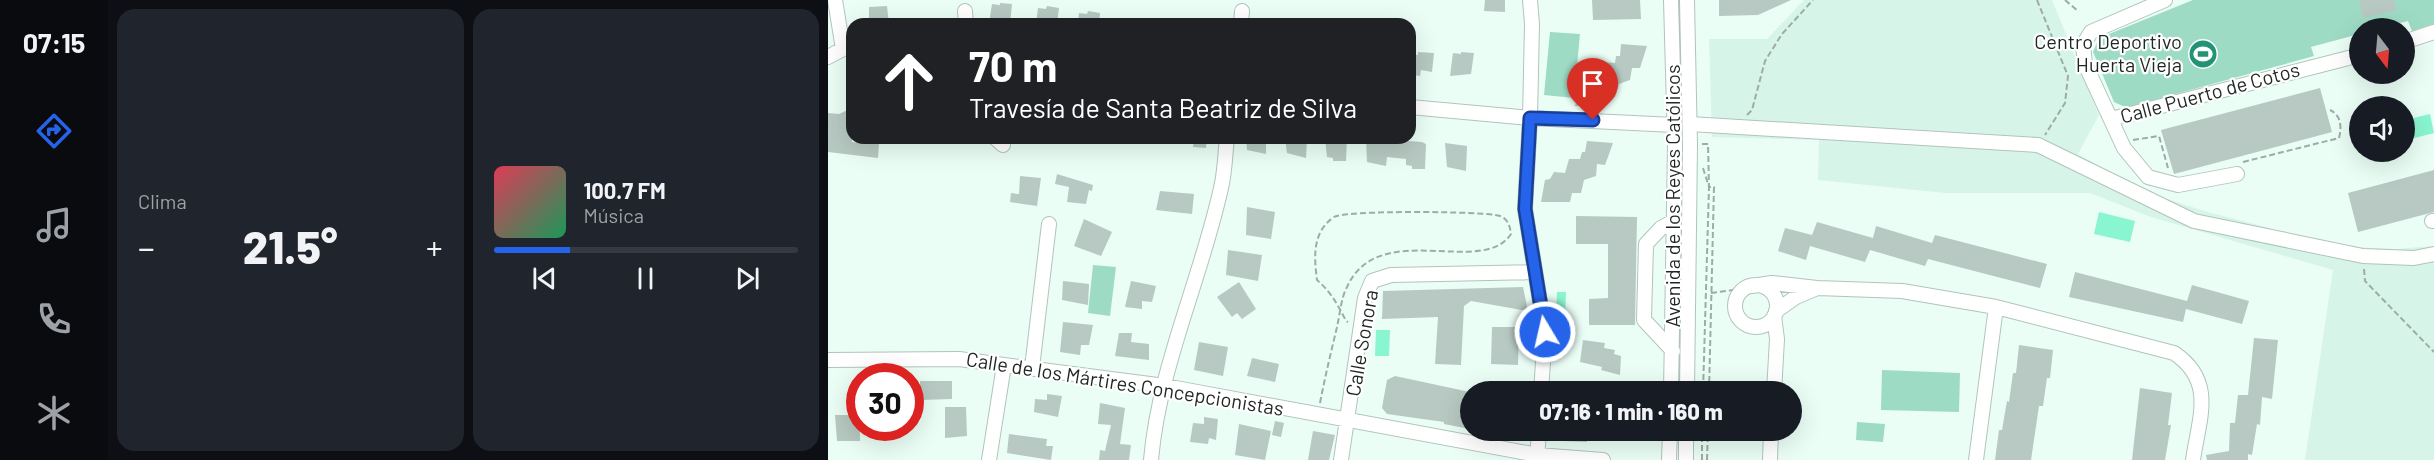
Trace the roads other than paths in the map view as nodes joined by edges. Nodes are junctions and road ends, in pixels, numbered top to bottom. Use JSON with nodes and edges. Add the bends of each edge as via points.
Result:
{"nodes":[{"id":1,"x":835,"y":0,"type":"edge"},
{"id":2,"x":1530,"y":0,"type":"edge"},
{"id":3,"x":1671,"y":0,"type":"edge"},
{"id":4,"x":1687,"y":0,"type":"edge"},
{"id":5,"x":2165,"y":0,"type":"edge"},
{"id":6,"x":2434,"y":33,"type":"edge"},
{"id":7,"x":2415,"y":39,"type":"edge"},
{"id":8,"x":828,"y":57,"type":"edge"},
{"id":9,"x":2349,"y":58,"type":"edge"},
{"id":10,"x":1416,"y":108,"type":"edge"},
{"id":11,"x":1530,"y":118,"type":"junction"},
{"id":12,"x":2111,"y":119,"type":"junction"},
{"id":13,"x":1690,"y":124,"type":"junction"},
{"id":14,"x":1674,"y":125,"type":"junction"},
{"id":15,"x":1226,"y":144,"type":"edge"},
{"id":16,"x":2237,"y":169,"type":"road end"},
{"id":17,"x":1674,"y":220,"type":"junction"},
{"id":18,"x":1049,"y":224,"type":"dead end"},
{"id":19,"x":2434,"y":254,"type":"edge"},
{"id":20,"x":1535,"y":272,"type":"junction"},
{"id":21,"x":1750,"y":287,"type":"junction"},
{"id":22,"x":1817,"y":288,"type":"junction"},
{"id":23,"x":1996,"y":306,"type":"junction"},
{"id":24,"x":1775,"y":314,"type":"junction"},
{"id":25,"x":1761,"y":326,"type":"junction"},
{"id":26,"x":1777,"y":339,"type":"junction"},
{"id":27,"x":1672,"y":351,"type":"junction"},
{"id":28,"x":828,"y":360,"type":"edge"},
{"id":29,"x":1004,"y":364,"type":"junction"},
{"id":30,"x":1032,"y":368,"type":"junction"},
{"id":31,"x":1542,"y":381,"type":"edge"},
{"id":32,"x":1671,"y":381,"type":"edge"},
{"id":33,"x":1687,"y":381,"type":"edge"},
{"id":34,"x":1775,"y":381,"type":"edge"},
{"id":35,"x":1165,"y":386,"type":"junction"},
{"id":36,"x":1348,"y":420,"type":"junction"},
{"id":37,"x":1538,"y":441,"type":"edge"},
{"id":38,"x":1670,"y":441,"type":"edge"},
{"id":39,"x":1686,"y":441,"type":"edge"},
{"id":40,"x":1771,"y":441,"type":"edge"},
{"id":41,"x":1537,"y":457,"type":"edge"},
{"id":42,"x":989,"y":460,"type":"edge"},
{"id":43,"x":1151,"y":460,"type":"edge"},
{"id":44,"x":1341,"y":460,"type":"edge"},
{"id":45,"x":1603,"y":460,"type":"edge"},
{"id":46,"x":1669,"y":460,"type":"edge"},
{"id":47,"x":1686,"y":460,"type":"edge"},
{"id":48,"x":1770,"y":460,"type":"edge"},
{"id":49,"x":1976,"y":460,"type":"edge"},
{"id":50,"x":2193,"y":460,"type":"edge"}],
"edges":[{"from":1,"to":8,"type":"street","via":[[843,49]]},
{"from":2,"to":11,"type":"street"},
{"from":3,"to":14,"type":"street","name":"Avenida de los Reyes Católicos"},
{"from":4,"to":13,"type":"street","name":"Avenida de los Reyes Católicos"},
{"from":5,"to":12,"type":"street","via":[[2091,32],[2083,45],[2085,64]]},
{"from":6,"to":7,"type":"street"},
{"from":9,"to":12,"type":"street","name":"Calle Puerto de Cotos"},
{"from":10,"to":11,"type":"street"},
{"from":11,"to":14,"type":"street"},
{"from":11,"to":20,"type":"street","via":[[1525,209]]},
{"from":12,"to":16,"type":"street","name":"Calle Puerto de Cotos","via":[[2124,148],[2148,177],[2178,185]]},
{"from":13,"to":19,"type":"street","via":[[2038,145],[2194,221],[2363,256],[2414,258]]},
{"from":13,"to":33,"type":"street","name":"Avenida de los Reyes Católicos"},
{"from":14,"to":17,"type":"street","name":"Avenida de los Reyes Católicos"},
{"from":15,"to":35,"type":"street","via":[[1221,187]]},
{"from":17,"to":27,"type":"street","name":"Avenida de los Reyes Católicos"},
{"from":17,"to":27,"type":"street","via":[[1646,244],[1644,320]]},
{"from":18,"to":30,"type":"street"},
{"from":20,"to":31,"type":"street","via":[[1545,332]]},
{"from":20,"to":36,"type":"street","name":"Calle Sonora","via":[[1390,275],[1372,281],[1365,298]]},
{"from":21,"to":22,"type":"street","via":[[1772,283]]},
{"from":21,"to":24,"type":"street","via":[[1770,291],[1776,301]]},
{"from":21,"to":25,"type":"street","via":[[1738,296],[1736,314],[1749,326]]},
{"from":22,"to":23,"type":"street","via":[[1902,291]]},
{"from":22,"to":24,"type":"street","via":[[1796,297]]},
{"from":23,"to":49,"type":"street"},
{"from":23,"to":50,"type":"street","via":[[2174,353],[2184,360],[2194,370],[2203,395]]},
{"from":24,"to":25,"type":"street"},
{"from":24,"to":26,"type":"street"},
{"from":25,"to":26,"type":"street"},
{"from":26,"to":34,"type":"street"},
{"from":27,"to":32,"type":"street","name":"Avenida de los Reyes Católicos"},
{"from":28,"to":29,"type":"street","name":"Calle de los Mártires Concepcionistas","via":[[959,358]]},
{"from":29,"to":30,"type":"street","name":"Calle de los Mártires Concepcionistas"},
{"from":29,"to":42,"type":"street"},
{"from":30,"to":35,"type":"street","name":"Calle de los Mártires Concepcionistas"},
{"from":35,"to":36,"type":"street","name":"Calle de los Mártires Concepcionistas"},
{"from":35,"to":43,"type":"street","via":[[1154,428]]},
{"from":36,"to":41,"type":"street","name":"Calle de los Mártires Concepcionistas"},
{"from":36,"to":44,"type":"street","name":"Calle Sonora"},
{"from":37,"to":41,"type":"street"},
{"from":38,"to":46,"type":"street"},
{"from":39,"to":47,"type":"street"},
{"from":40,"to":48,"type":"street"},
{"from":41,"to":45,"type":"street","name":"Calle de los Mártires Concepcionistas"}]}
